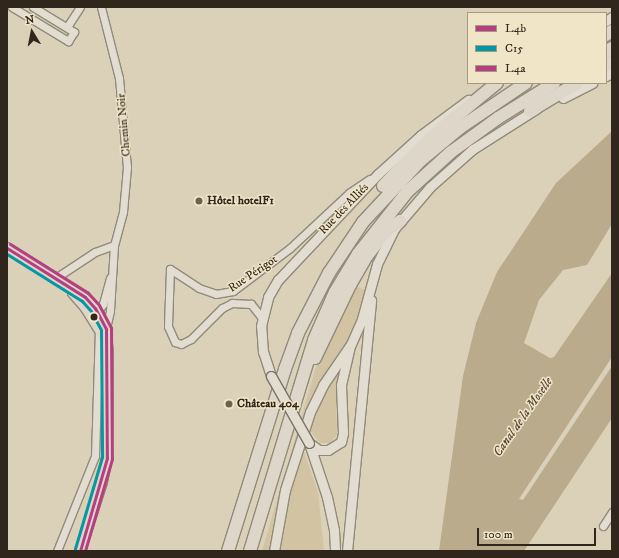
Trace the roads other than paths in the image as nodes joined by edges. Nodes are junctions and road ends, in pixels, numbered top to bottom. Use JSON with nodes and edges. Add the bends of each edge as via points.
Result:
{"nodes":[{"id":1,"x":12,"y":7,"type":"edge"},
{"id":2,"x":33,"y":7,"type":"edge"},
{"id":3,"x":80,"y":7,"type":"edge"},
{"id":4,"x":101,"y":7,"type":"edge"},
{"id":5,"x":67,"y":27,"type":"junction"},
{"id":6,"x":495,"y":84,"type":"edge"},
{"id":7,"x":496,"y":84,"type":"edge"},
{"id":8,"x":524,"y":84,"type":"edge"},
{"id":9,"x":552,"y":84,"type":"edge"},
{"id":10,"x":575,"y":84,"type":"edge"},
{"id":11,"x":590,"y":84,"type":"edge"},
{"id":12,"x":530,"y":111,"type":"junction"},
{"id":13,"x":378,"y":174,"type":"junction"},
{"id":14,"x":400,"y":221,"type":"junction"},
{"id":15,"x":114,"y":245,"type":"junction"},
{"id":16,"x":7,"y":248,"type":"edge"},
{"id":17,"x":329,"y":273,"type":"junction"},
{"id":18,"x":112,"y":274,"type":"junction"},
{"id":19,"x":54,"y":279,"type":"junction"},
{"id":20,"x":371,"y":288,"type":"junction"},
{"id":21,"x":95,"y":315,"type":"junction"},
{"id":22,"x":262,"y":318,"type":"junction"},
{"id":23,"x":102,"y":330,"type":"junction"},
{"id":24,"x":351,"y":344,"type":"junction"},
{"id":25,"x":295,"y":398,"type":"junction"},
{"id":26,"x":309,"y":443,"type":"junction"},
{"id":27,"x":612,"y":512,"type":"edge"},
{"id":28,"x":603,"y":526,"type":"dead end"},
{"id":29,"x":57,"y":551,"type":"edge"},
{"id":30,"x":80,"y":551,"type":"edge"},
{"id":31,"x":228,"y":551,"type":"edge"},
{"id":32,"x":250,"y":551,"type":"edge"},
{"id":33,"x":274,"y":551,"type":"edge"},
{"id":34,"x":334,"y":551,"type":"edge"},
{"id":35,"x":347,"y":551,"type":"edge"}],
"edges":[{"from":1,"to":5,"type":"street","via":[[68,41],[74,32]]},
{"from":2,"to":5,"type":"street"},
{"from":3,"to":5,"type":"street"},
{"from":4,"to":15,"type":"street","name":"Chemin Noir","via":[[119,78],[126,137],[123,212]]},
{"from":6,"to":13,"type":"main road","name":"Rue des Alliés","via":[[458,107],[421,135]]},
{"from":7,"to":17,"type":"highway","via":[[431,137],[375,195],[343,238]]},
{"from":8,"to":17,"type":"highway","via":[[460,127],[415,166],[363,222]]},
{"from":9,"to":25,"type":"highway","via":[[498,118],[451,152],[389,212],[358,254],[335,292],[314,340]]},
{"from":10,"to":12,"type":"highway"},
{"from":11,"to":12,"type":"main road"},
{"from":12,"to":14,"type":"main road","via":[[473,149],[430,187]]},
{"from":13,"to":22,"type":"main road","name":"Rue des Alliés","via":[[278,280],[268,297]]},
{"from":13,"to":22,"type":"street","name":"Rue Périgot","via":[[349,193],[313,229],[233,291],[216,294],[199,288],[170,269],[168,326],[175,342],[181,344],[191,339],[222,308],[232,303],[251,304]]},
{"from":14,"to":20,"type":"main road","via":[[385,245]]},
{"from":14,"to":25,"type":"highway","via":[[385,232],[350,285],[306,384]]},
{"from":15,"to":18,"type":"street","name":"Chemin Noir"},
{"from":15,"to":19,"type":"street","via":[[95,252]]},
{"from":16,"to":19,"type":"main road"},
{"from":17,"to":31,"type":"highway","via":[[298,333]]},
{"from":18,"to":21,"type":"street","name":"Chemin Noir","via":[[104,292],[103,304]]},
{"from":18,"to":23,"type":"street","name":"Chemin Noir","via":[[109,321]]},
{"from":19,"to":21,"type":"main road","via":[[85,296]]},
{"from":20,"to":24,"type":"main road"},
{"from":20,"to":35,"type":"main road"},
{"from":21,"to":23,"type":"main road"},
{"from":22,"to":26,"type":"main road","name":"Rue des Alliés","bridge":true,"via":[[263,352],[271,376]]},
{"from":23,"to":29,"type":"street","name":"Chemin Noir","via":[[95,456]]},
{"from":23,"to":30,"type":"main road","via":[[106,340],[107,458]]},
{"from":24,"to":26,"type":"main road","via":[[342,385],[341,442],[328,450],[319,450]]},
{"from":24,"to":33,"type":"main road","via":[[323,385],[310,412],[285,490]]},
{"from":25,"to":32,"type":"highway"},
{"from":26,"to":34,"type":"main road","name":"Rue des Alliés","via":[[327,496],[334,530]]},
{"from":27,"to":28,"type":"street"}]}
